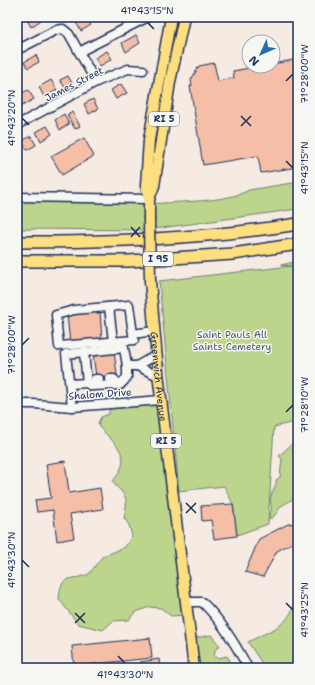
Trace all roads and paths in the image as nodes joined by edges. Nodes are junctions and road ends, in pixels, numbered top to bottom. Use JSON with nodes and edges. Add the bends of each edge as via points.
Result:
{"nodes":[{"id":1,"x":148,"y":17,"type":"edge"},
{"id":2,"x":171,"y":17,"type":"edge"},
{"id":3,"x":184,"y":17,"type":"edge"},
{"id":4,"x":17,"y":50,"type":"edge"},
{"id":5,"x":78,"y":52,"type":"junction"},
{"id":6,"x":143,"y":70,"type":"dead end"},
{"id":7,"x":96,"y":82,"type":"junction"},
{"id":8,"x":17,"y":125,"type":"edge"},
{"id":9,"x":17,"y":197,"type":"edge"},
{"id":10,"x":149,"y":199,"type":"junction"},
{"id":11,"x":298,"y":224,"type":"edge"},
{"id":12,"x":17,"y":242,"type":"edge"},
{"id":13,"x":298,"y":244,"type":"edge"},
{"id":14,"x":17,"y":260,"type":"edge"},
{"id":15,"x":109,"y":307,"type":"junction"},
{"id":16,"x":154,"y":331,"type":"junction"},
{"id":17,"x":133,"y":334,"type":"junction"},
{"id":18,"x":113,"y":341,"type":"junction"},
{"id":19,"x":84,"y":352,"type":"junction"},
{"id":20,"x":156,"y":355,"type":"junction"},
{"id":21,"x":127,"y":366,"type":"junction"},
{"id":22,"x":137,"y":366,"type":"junction"},
{"id":23,"x":158,"y":376,"type":"junction"},
{"id":24,"x":100,"y":379,"type":"dead end"},
{"id":25,"x":110,"y":379,"type":"dead end"},
{"id":26,"x":70,"y":384,"type":"junction"},
{"id":27,"x":89,"y":384,"type":"junction"},
{"id":28,"x":118,"y":385,"type":"junction"},
{"id":29,"x":161,"y":400,"type":"junction"},
{"id":30,"x":17,"y":404,"type":"edge"},
{"id":31,"x":72,"y":407,"type":"junction"},
{"id":32,"x":186,"y":602,"type":"junction"},
{"id":33,"x":194,"y":668,"type":"edge"},
{"id":34,"x":248,"y":668,"type":"edge"}],
"edges":[{"from":1,"to":5,"type":"street"},
{"from":2,"to":10,"type":"main road","name":"Greenwich Avenue","number":"RI 5","via":[[149,140],[146,186]]},
{"from":3,"to":10,"type":"main road","name":"Greenwich Avenue","number":"RI 5","via":[[170,82],[154,186]]},
{"from":4,"to":5,"type":"street","via":[[63,29],[69,34]]},
{"from":5,"to":7,"type":"street"},
{"from":6,"to":7,"type":"street","name":"James Street","via":[[128,69]]},
{"from":7,"to":8,"type":"street","name":"James Street"},
{"from":9,"to":10,"type":"street"},
{"from":10,"to":16,"type":"main road","name":"Greenwich Avenue","number":"RI 5","bridge":true,"via":[[150,281]]},
{"from":11,"to":12,"type":"highway","number":"I 95","via":[[226,234],[161,239]]},
{"from":13,"to":14,"type":"highway","number":"I 95","via":[[233,254],[129,261]]},
{"from":15,"to":17,"type":"street","via":[[129,305]]},
{"from":15,"to":18,"type":"street"},
{"from":15,"to":18,"type":"street","via":[[74,310],[56,315],[59,346]]},
{"from":16,"to":17,"type":"street"},
{"from":16,"to":20,"type":"main road","name":"Greenwich Avenue","number":"RI 5"},
{"from":17,"to":18,"type":"street","via":[[134,340]]},
{"from":19,"to":21,"type":"street","via":[[124,348]]},
{"from":19,"to":26,"type":"street","via":[[66,354]]},
{"from":19,"to":27,"type":"street"},
{"from":20,"to":22,"type":"street"},
{"from":20,"to":23,"type":"main road","name":"Greenwich Avenue","number":"RI 5"},
{"from":21,"to":22,"type":"street"},
{"from":21,"to":28,"type":"street","via":[[127,376]]},
{"from":22,"to":23,"type":"street"},
{"from":23,"to":29,"type":"main road","name":"Greenwich Avenue","number":"RI 5"},
{"from":24,"to":27,"type":"street","via":[[95,379]]},
{"from":25,"to":28,"type":"street","via":[[114,379]]},
{"from":26,"to":27,"type":"street"},
{"from":26,"to":31,"type":"street"},
{"from":27,"to":28,"type":"street"},
{"from":29,"to":31,"type":"street","name":"Shalom Drive"},
{"from":29,"to":32,"type":"main road","name":"Greenwich Avenue","number":"RI 5"},
{"from":30,"to":31,"type":"street","name":"Shalom Drive"},
{"from":32,"to":33,"type":"main road","number":"RI 5"},
{"from":32,"to":34,"type":"street","via":[[202,602],[208,608]]}]}
